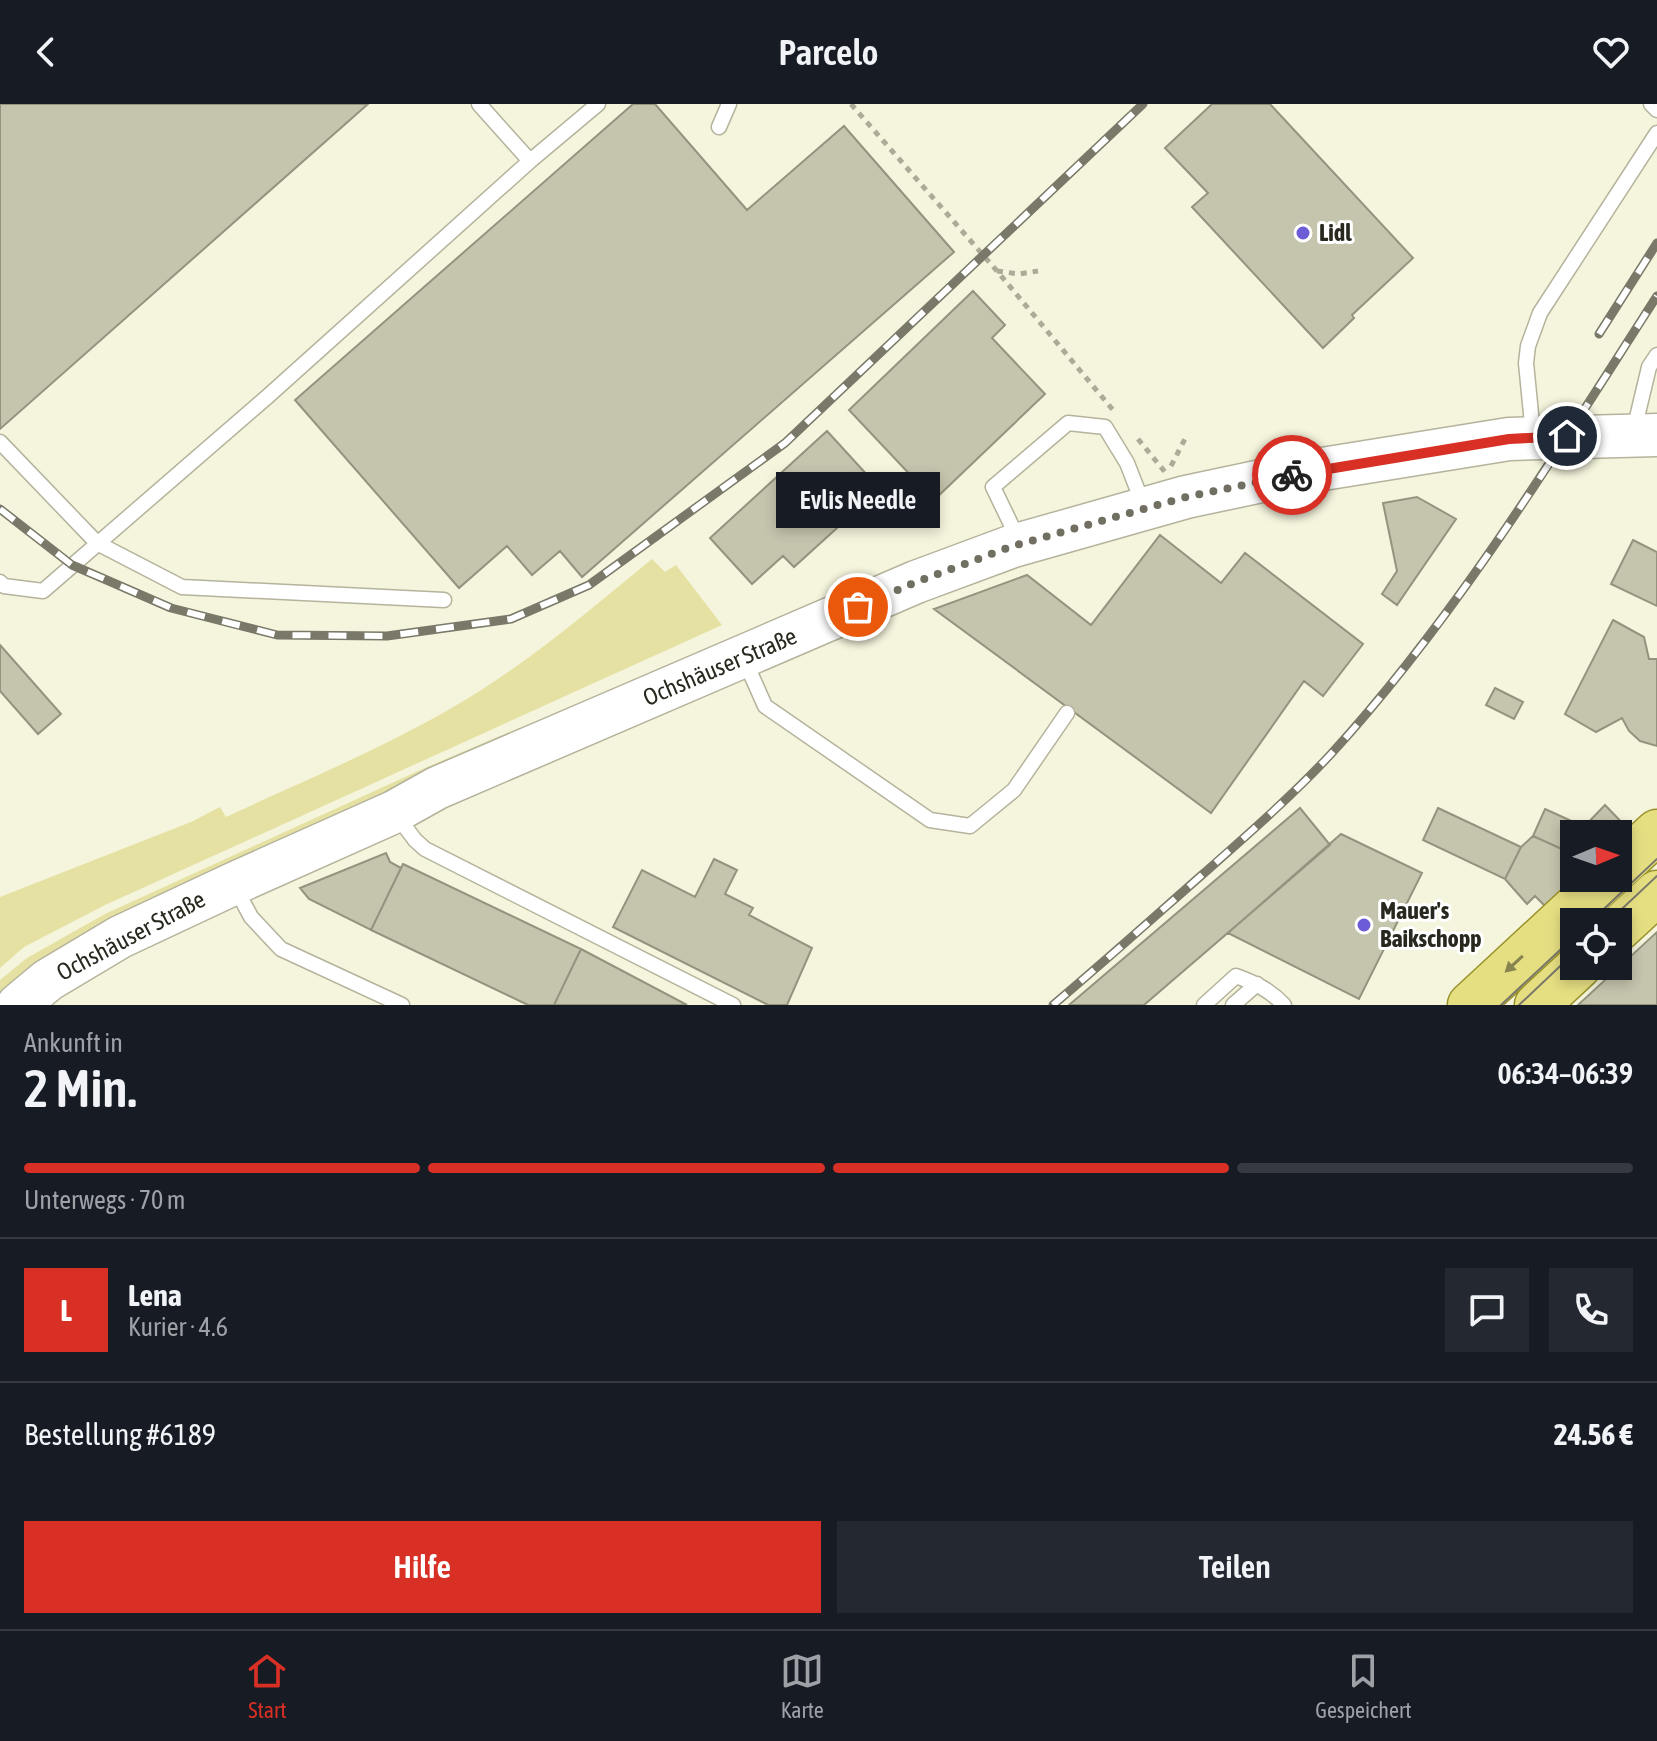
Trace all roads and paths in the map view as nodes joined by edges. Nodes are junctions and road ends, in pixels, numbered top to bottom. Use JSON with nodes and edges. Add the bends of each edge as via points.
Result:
{"nodes":[{"id":1,"x":479,"y":104,"type":"edge"},
{"id":2,"x":598,"y":104,"type":"edge"},
{"id":3,"x":729,"y":104,"type":"edge"},
{"id":4,"x":851,"y":104,"type":"edge"},
{"id":5,"x":1651,"y":104,"type":"edge"},
{"id":6,"x":1657,"y":110,"type":"edge"},
{"id":7,"x":719,"y":127,"type":"dead end"},
{"id":8,"x":1657,"y":133,"type":"edge"},
{"id":9,"x":530,"y":161,"type":"junction"},
{"id":10,"x":997,"y":271,"type":"junction"},
{"id":11,"x":1038,"y":271,"type":"dead end"},
{"id":12,"x":1657,"y":355,"type":"edge"},
{"id":13,"x":1117,"y":414,"type":"dead end"},
{"id":14,"x":1187,"y":435,"type":"dead end"},
{"id":15,"x":1645,"y":435,"type":"edge"},
{"id":16,"x":1137,"y":438,"type":"dead end"},
{"id":17,"x":1533,"y":438,"type":"junction"},
{"id":18,"x":0,"y":442,"type":"edge"},
{"id":19,"x":1145,"y":509,"type":"junction"},
{"id":20,"x":97,"y":543,"type":"junction"},
{"id":21,"x":1020,"y":544,"type":"junction"},
{"id":22,"x":0,"y":582,"type":"edge"},
{"id":23,"x":444,"y":600,"type":"dead end"},
{"id":24,"x":743,"y":657,"type":"junction"},
{"id":25,"x":1067,"y":713,"type":"dead end"},
{"id":26,"x":394,"y":812,"type":"junction"},
{"id":27,"x":1657,"y":832,"type":"edge"},
{"id":28,"x":1632,"y":855,"type":"edge"},
{"id":29,"x":233,"y":884,"type":"junction"},
{"id":30,"x":1592,"y":892,"type":"edge"},
{"id":31,"x":1657,"y":893,"type":"edge"},
{"id":32,"x":1632,"y":916,"type":"edge"},
{"id":33,"x":1564,"y":980,"type":"edge"},
{"id":34,"x":1257,"y":984,"type":"junction"},
{"id":35,"x":18,"y":1005,"type":"edge"},
{"id":36,"x":402,"y":1005,"type":"edge"},
{"id":37,"x":733,"y":1005,"type":"edge"},
{"id":38,"x":1204,"y":1005,"type":"edge"},
{"id":39,"x":1233,"y":1005,"type":"edge"},
{"id":40,"x":1284,"y":1005,"type":"edge"},
{"id":41,"x":1470,"y":1005,"type":"edge"},
{"id":42,"x":1537,"y":1005,"type":"edge"}],
"edges":[{"from":1,"to":9,"type":"lane"},
{"from":2,"to":9,"type":"lane"},
{"from":3,"to":7,"type":"lane"},
{"from":4,"to":10,"type":"path"},
{"from":5,"to":6,"type":"lane"},
{"from":8,"to":17,"type":"lane","via":[[1540,313],[1526,363]]},
{"from":9,"to":20,"type":"lane"},
{"from":10,"to":11,"type":"path"},
{"from":10,"to":13,"type":"path"},
{"from":12,"to":15,"type":"lane","via":[[1649,367]]},
{"from":14,"to":16,"type":"path","via":[[1167,474]]},
{"from":15,"to":17,"type":"street","name":"Ochshäuser Straße"},
{"from":17,"to":19,"type":"street","name":"Ochshäuser Straße","via":[[1304,472]]},
{"from":18,"to":20,"type":"lane"},
{"from":19,"to":21,"type":"street","name":"Ochshäuser Straße"},
{"from":19,"to":21,"type":"lane","via":[[1105,427],[1068,423],[993,487]]},
{"from":20,"to":22,"type":"lane","via":[[43,591]]},
{"from":20,"to":23,"type":"lane","via":[[182,587]]},
{"from":21,"to":24,"type":"street","name":"Ochshäuser Straße","via":[[916,582]]},
{"from":24,"to":25,"type":"lane","via":[[765,706],[930,820],[970,826],[1014,790]]},
{"from":24,"to":26,"type":"street","name":"Ochshäuser Straße","via":[[437,788]]},
{"from":26,"to":29,"type":"street","name":"Ochshäuser Straße"},
{"from":26,"to":37,"type":"lane","via":[[425,849]]},
{"from":27,"to":28,"type":"main road"},
{"from":29,"to":35,"type":"street","name":"Ochshäuser Straße","via":[[120,937],[48,980]]},
{"from":29,"to":36,"type":"lane","via":[[251,917],[281,949]]},
{"from":30,"to":41,"type":"main road","one_way":true},
{"from":31,"to":32,"type":"main road"},
{"from":33,"to":42,"type":"main road"},
{"from":34,"to":38,"type":"lane","via":[[1236,976]]},
{"from":34,"to":39,"type":"lane"},
{"from":34,"to":40,"type":"lane"}]}
